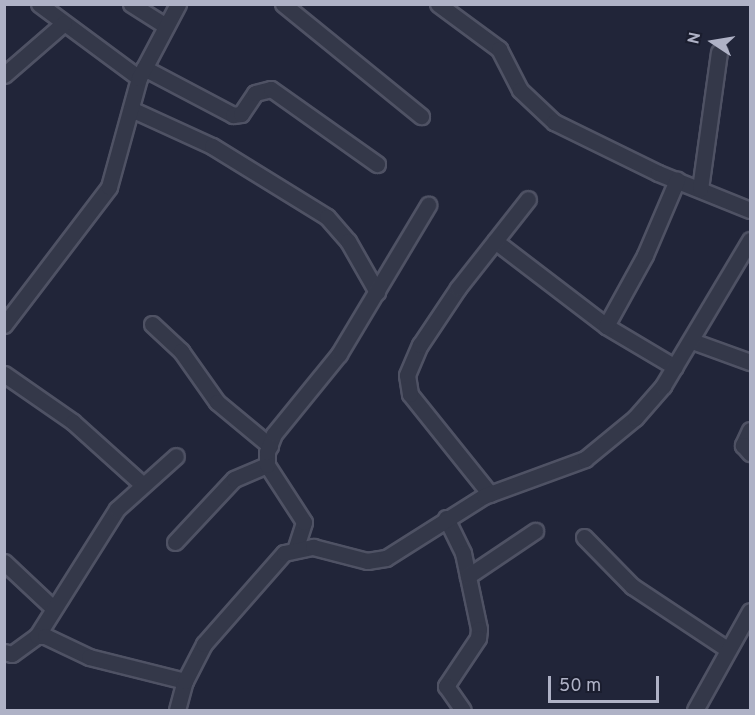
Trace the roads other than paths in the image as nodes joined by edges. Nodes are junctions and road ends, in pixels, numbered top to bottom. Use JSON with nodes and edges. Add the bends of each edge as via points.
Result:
{"nodes":[{"id":1,"x":39,"y":4,"type":"edge"},
{"id":2,"x":131,"y":4,"type":"edge"},
{"id":3,"x":178,"y":4,"type":"edge"},
{"id":4,"x":283,"y":4,"type":"edge"},
{"id":5,"x":438,"y":4,"type":"edge"},
{"id":6,"x":456,"y":9,"type":"edge"},
{"id":7,"x":64,"y":23,"type":"junction"},
{"id":8,"x":166,"y":26,"type":"junction"},
{"id":9,"x":719,"y":52,"type":"dead end"},
{"id":10,"x":141,"y":73,"type":"junction"},
{"id":11,"x":4,"y":75,"type":"edge"},
{"id":12,"x":131,"y":109,"type":"junction"},
{"id":13,"x":421,"y":116,"type":"dead end"},
{"id":14,"x":377,"y":164,"type":"dead end"},
{"id":15,"x":677,"y":180,"type":"junction"},
{"id":16,"x":700,"y":189,"type":"junction"},
{"id":17,"x":528,"y":199,"type":"dead end"},
{"id":18,"x":428,"y":205,"type":"dead end"},
{"id":19,"x":750,"y":210,"type":"edge"},
{"id":20,"x":750,"y":240,"type":"edge"},
{"id":21,"x":495,"y":242,"type":"junction"},
{"id":22,"x":377,"y":292,"type":"junction"},
{"id":23,"x":7,"y":317,"type":"edge"},
{"id":24,"x":152,"y":324,"type":"dead end"},
{"id":25,"x":606,"y":326,"type":"junction"},
{"id":26,"x":692,"y":341,"type":"junction"},
{"id":27,"x":750,"y":362,"type":"edge"},
{"id":28,"x":675,"y":367,"type":"junction"},
{"id":29,"x":4,"y":374,"type":"edge"},
{"id":30,"x":750,"y":430,"type":"edge"},
{"id":31,"x":270,"y":446,"type":"junction"},
{"id":32,"x":750,"y":453,"type":"edge"},
{"id":33,"x":176,"y":456,"type":"dead end"},
{"id":34,"x":267,"y":465,"type":"junction"},
{"id":35,"x":144,"y":485,"type":"junction"},
{"id":36,"x":490,"y":494,"type":"junction"},
{"id":37,"x":446,"y":518,"type":"junction"},
{"id":38,"x":536,"y":531,"type":"dead end"},
{"id":39,"x":584,"y":537,"type":"dead end"},
{"id":40,"x":175,"y":542,"type":"dead end"},
{"id":41,"x":296,"y":547,"type":"junction"},
{"id":42,"x":4,"y":562,"type":"edge"},
{"id":43,"x":468,"y":576,"type":"junction"},
{"id":44,"x":53,"y":608,"type":"junction"},
{"id":45,"x":750,"y":611,"type":"edge"},
{"id":46,"x":37,"y":636,"type":"junction"},
{"id":47,"x":728,"y":649,"type":"junction"},
{"id":48,"x":4,"y":652,"type":"edge"},
{"id":49,"x":185,"y":681,"type":"junction"},
{"id":50,"x":177,"y":711,"type":"edge"},
{"id":51,"x":463,"y":711,"type":"edge"},
{"id":52,"x":695,"y":711,"type":"edge"}],
"edges":[{"from":1,"to":7,"type":"street"},
{"from":2,"to":8,"type":"street"},
{"from":3,"to":8,"type":"street"},
{"from":4,"to":13,"type":"street"},
{"from":5,"to":6,"type":"street"},
{"from":6,"to":15,"type":"street","via":[[499,49],[520,90],[547,117],[588,141]]},
{"from":7,"to":10,"type":"street"},
{"from":7,"to":11,"type":"street"},
{"from":8,"to":10,"type":"street"},
{"from":9,"to":16,"type":"street"},
{"from":10,"to":12,"type":"street"},
{"from":10,"to":14,"type":"street","via":[[233,115],[240,114],[255,93],[271,89]]},
{"from":12,"to":22,"type":"street","via":[[212,146],[327,217],[348,241]]},
{"from":12,"to":23,"type":"street","via":[[109,187]]},
{"from":15,"to":16,"type":"street"},
{"from":15,"to":25,"type":"street","via":[[645,255]]},
{"from":16,"to":19,"type":"street"},
{"from":17,"to":21,"type":"street"},
{"from":18,"to":22,"type":"street"},
{"from":20,"to":26,"type":"street"},
{"from":21,"to":25,"type":"street"},
{"from":21,"to":36,"type":"street","via":[[420,345],[407,383],[410,394]]},
{"from":22,"to":31,"type":"street","via":[[323,377],[274,434]]},
{"from":24,"to":31,"type":"street","via":[[181,351],[218,402]]},
{"from":25,"to":28,"type":"street"},
{"from":26,"to":27,"type":"street"},
{"from":26,"to":28,"type":"street"},
{"from":28,"to":36,"type":"street","via":[[635,418],[585,459]]},
{"from":29,"to":35,"type":"street","via":[[73,422]]},
{"from":30,"to":32,"type":"street","via":[[743,445]]},
{"from":31,"to":34,"type":"street"},
{"from":33,"to":35,"type":"street"},
{"from":34,"to":40,"type":"street","via":[[234,479]]},
{"from":34,"to":41,"type":"street","via":[[304,522]]},
{"from":35,"to":44,"type":"street","via":[[96,538]]},
{"from":36,"to":37,"type":"street"},
{"from":37,"to":41,"type":"street","via":[[386,558],[367,561]]},
{"from":37,"to":43,"type":"street"},
{"from":38,"to":43,"type":"street"},
{"from":39,"to":47,"type":"street","via":[[632,586]]},
{"from":41,"to":49,"type":"street","via":[[284,553],[204,644]]},
{"from":42,"to":44,"type":"street"},
{"from":43,"to":51,"type":"street","via":[[478,638],[446,686]]},
{"from":44,"to":46,"type":"street"},
{"from":45,"to":47,"type":"street"},
{"from":46,"to":48,"type":"street","via":[[20,650]]},
{"from":46,"to":49,"type":"street","via":[[89,657]]},
{"from":47,"to":52,"type":"street"},
{"from":49,"to":50,"type":"street"}]}
